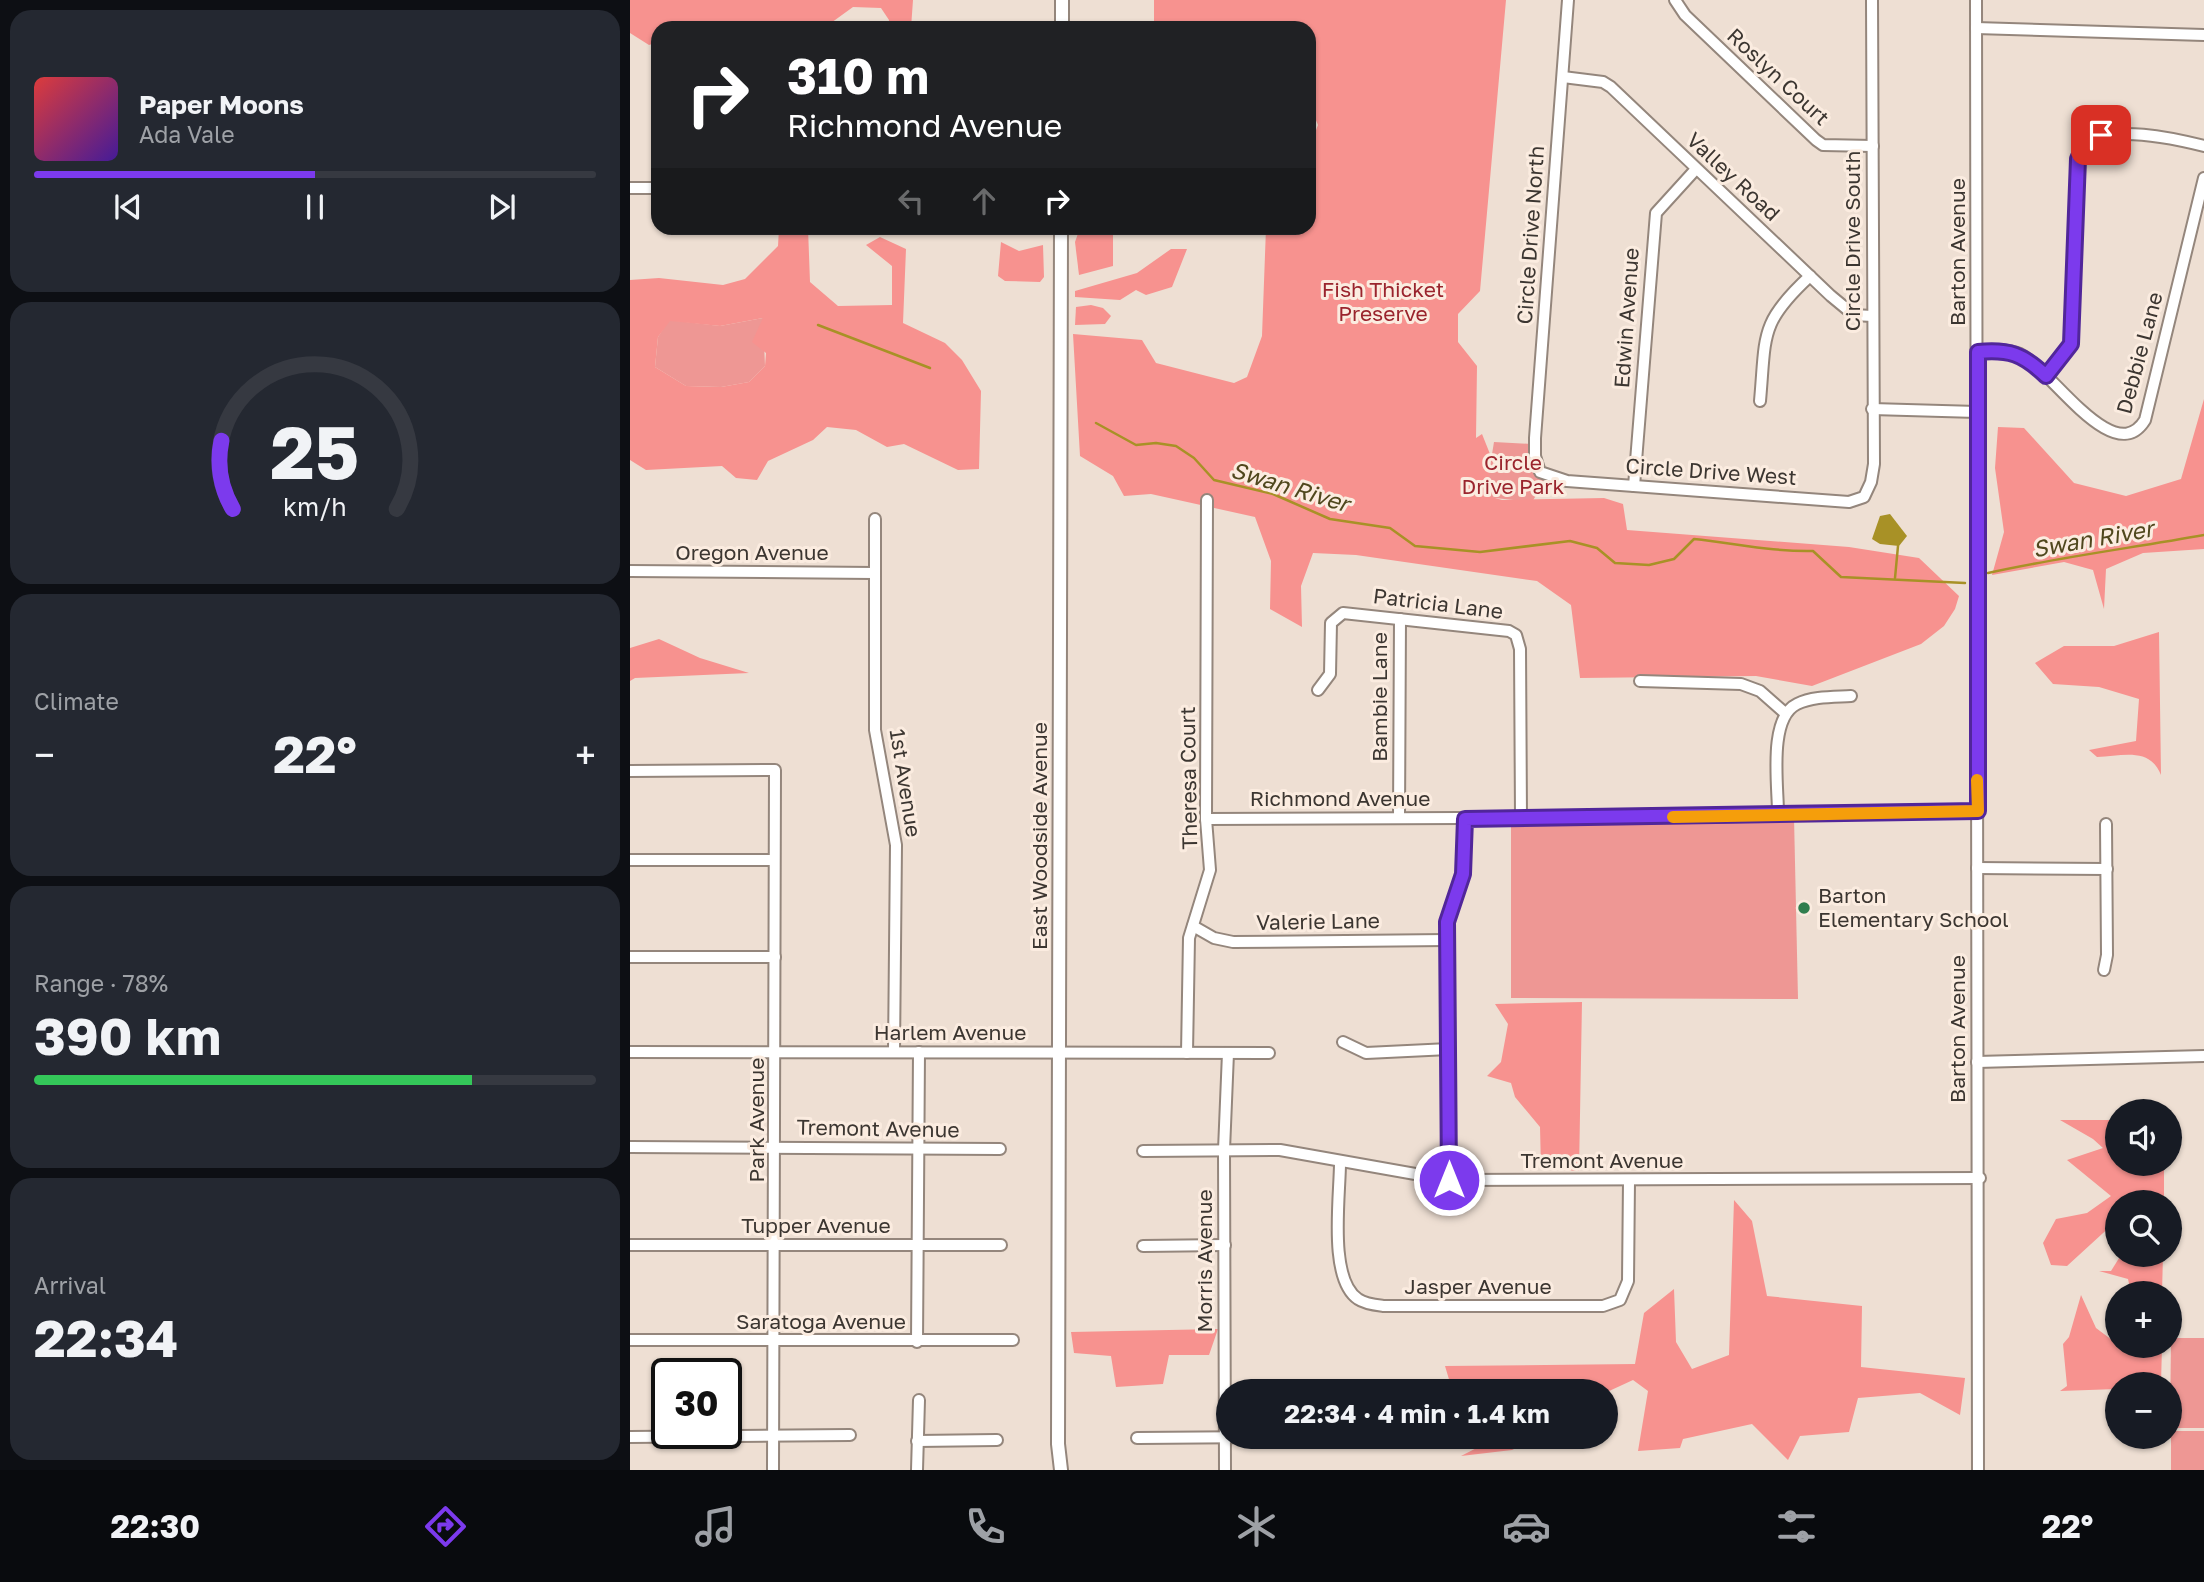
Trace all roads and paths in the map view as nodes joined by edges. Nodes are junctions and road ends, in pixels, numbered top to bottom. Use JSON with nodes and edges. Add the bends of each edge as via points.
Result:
{"nodes":[{"id":1,"x":1062,"y":0,"type":"edge"},
{"id":2,"x":1568,"y":0,"type":"edge"},
{"id":3,"x":1675,"y":0,"type":"edge"},
{"id":4,"x":1872,"y":0,"type":"edge"},
{"id":5,"x":1976,"y":0,"type":"edge"},
{"id":6,"x":1062,"y":21,"type":"edge"},
{"id":7,"x":1976,"y":28,"type":"junction"},
{"id":8,"x":2204,"y":35,"type":"edge"},
{"id":9,"x":1563,"y":78,"type":"junction"},
{"id":10,"x":1873,"y":146,"type":"junction"},
{"id":11,"x":2204,"y":146,"type":"edge"},
{"id":12,"x":1696,"y":169,"type":"junction"},
{"id":13,"x":2204,"y":178,"type":"edge"},
{"id":14,"x":630,"y":188,"type":"edge"},
{"id":15,"x":651,"y":188,"type":"edge"},
{"id":16,"x":2201,"y":204,"type":"edge"},
{"id":17,"x":1061,"y":235,"type":"edge"},
{"id":18,"x":1810,"y":276,"type":"junction"},
{"id":19,"x":1872,"y":316,"type":"junction"},
{"id":20,"x":1978,"y":352,"type":"junction"},
{"id":21,"x":2046,"y":376,"type":"junction"},
{"id":22,"x":1760,"y":401,"type":"dead end"},
{"id":23,"x":1872,"y":410,"type":"junction"},
{"id":24,"x":1977,"y":412,"type":"junction"},
{"id":25,"x":1541,"y":472,"type":"joint"},
{"id":26,"x":1871,"y":482,"type":"joint"},
{"id":27,"x":1634,"y":486,"type":"junction"},
{"id":28,"x":1208,"y":500,"type":"dead end"},
{"id":29,"x":875,"y":520,"type":"dead end"},
{"id":30,"x":630,"y":571,"type":"edge"},
{"id":31,"x":874,"y":573,"type":"junction"},
{"id":32,"x":1400,"y":619,"type":"junction"},
{"id":33,"x":1640,"y":681,"type":"dead end"},
{"id":34,"x":1318,"y":690,"type":"dead end"},
{"id":35,"x":1852,"y":696,"type":"dead end"},
{"id":36,"x":1785,"y":713,"type":"junction"},
{"id":37,"x":630,"y":771,"type":"edge"},
{"id":38,"x":1978,"y":811,"type":"junction"},
{"id":39,"x":1778,"y":813,"type":"junction"},
{"id":40,"x":1521,"y":817,"type":"junction"},
{"id":41,"x":1399,"y":818,"type":"junction"},
{"id":42,"x":1465,"y":819,"type":"junction"},
{"id":43,"x":1206,"y":820,"type":"junction"},
{"id":44,"x":2106,"y":824,"type":"dead end"},
{"id":45,"x":630,"y":860,"type":"edge"},
{"id":46,"x":774,"y":860,"type":"junction"},
{"id":47,"x":1977,"y":868,"type":"junction"},
{"id":48,"x":2107,"y":869,"type":"junction"},
{"id":49,"x":1193,"y":926,"type":"junction"},
{"id":50,"x":1447,"y":940,"type":"junction"},
{"id":51,"x":630,"y":957,"type":"edge"},
{"id":52,"x":775,"y":957,"type":"junction"},
{"id":53,"x":2104,"y":970,"type":"dead end"},
{"id":54,"x":1343,"y":1042,"type":"dead end"},
{"id":55,"x":1449,"y":1049,"type":"junction"},
{"id":56,"x":630,"y":1052,"type":"edge"},
{"id":57,"x":776,"y":1052,"type":"junction"},
{"id":58,"x":894,"y":1052,"type":"junction"},
{"id":59,"x":919,"y":1052,"type":"junction"},
{"id":60,"x":1059,"y":1053,"type":"junction"},
{"id":61,"x":1187,"y":1053,"type":"junction"},
{"id":62,"x":1228,"y":1053,"type":"junction"},
{"id":63,"x":1269,"y":1054,"type":"dead end"},
{"id":64,"x":2204,"y":1056,"type":"edge"},
{"id":65,"x":1977,"y":1062,"type":"junction"},
{"id":66,"x":630,"y":1147,"type":"edge"},
{"id":67,"x":776,"y":1147,"type":"junction"},
{"id":68,"x":918,"y":1149,"type":"junction"},
{"id":69,"x":1000,"y":1149,"type":"dead end"},
{"id":70,"x":1224,"y":1150,"type":"junction"},
{"id":71,"x":1143,"y":1151,"type":"dead end"},
{"id":72,"x":1340,"y":1163,"type":"junction"},
{"id":73,"x":1980,"y":1178,"type":"junction"},
{"id":74,"x":1449,"y":1180,"type":"junction"},
{"id":75,"x":1629,"y":1181,"type":"junction"},
{"id":76,"x":630,"y":1245,"type":"edge"},
{"id":77,"x":776,"y":1245,"type":"junction"},
{"id":78,"x":1001,"y":1245,"type":"dead end"},
{"id":79,"x":1225,"y":1245,"type":"junction"},
{"id":80,"x":919,"y":1246,"type":"junction"},
{"id":81,"x":1143,"y":1246,"type":"dead end"},
{"id":82,"x":630,"y":1340,"type":"edge"},
{"id":83,"x":1013,"y":1340,"type":"dead end"},
{"id":84,"x":772,"y":1342,"type":"junction"},
{"id":85,"x":917,"y":1342,"type":"junction"},
{"id":86,"x":1225,"y":1379,"type":"edge"},
{"id":87,"x":919,"y":1400,"type":"dead end"},
{"id":88,"x":850,"y":1435,"type":"dead end"},
{"id":89,"x":630,"y":1437,"type":"edge"},
{"id":90,"x":772,"y":1437,"type":"junction"},
{"id":91,"x":1137,"y":1438,"type":"dead end"},
{"id":92,"x":1216,"y":1438,"type":"edge"},
{"id":93,"x":997,"y":1440,"type":"dead end"},
{"id":94,"x":917,"y":1441,"type":"junction"},
{"id":95,"x":1058,"y":1444,"type":"junction"},
{"id":96,"x":1225,"y":1449,"type":"edge"},
{"id":97,"x":773,"y":1470,"type":"edge"},
{"id":98,"x":916,"y":1470,"type":"edge"},
{"id":99,"x":1054,"y":1470,"type":"edge"},
{"id":100,"x":1061,"y":1470,"type":"edge"},
{"id":101,"x":1225,"y":1470,"type":"edge"},
{"id":102,"x":1978,"y":1470,"type":"edge"}],
"edges":[{"from":1,"to":6,"type":"main road"},
{"from":2,"to":9,"type":"street","name":"Circle Drive North"},
{"from":3,"to":10,"type":"street","name":"Roslyn Court","via":[[1685,15],[1816,140],[1823,145]]},
{"from":4,"to":10,"type":"street","name":"Circle Drive South"},
{"from":5,"to":7,"type":"street","name":"Barton Avenue"},
{"from":7,"to":8,"type":"street"},
{"from":7,"to":20,"type":"street","name":"Barton Avenue"},
{"from":9,"to":12,"type":"street","name":"Valley Road","via":[[1611,87]]},
{"from":9,"to":25,"type":"street","name":"Circle Drive North","via":[[1535,438]]},
{"from":10,"to":19,"type":"street","name":"Circle Drive South"},
{"from":11,"to":21,"type":"street","via":[[2159,136],[2101,135],[2085,143],[2078,159],[2071,344]]},
{"from":12,"to":18,"type":"street","name":"Valley Road"},
{"from":12,"to":27,"type":"street","name":"Edwin Avenue","via":[[1656,213]]},
{"from":13,"to":16,"type":"street","name":"Debbie Lane"},
{"from":14,"to":15,"type":"street"},
{"from":16,"to":21,"type":"street","name":"Debbie Lane","via":[[2146,420],[2139,430],[2130,435],[2107,431]]},
{"from":17,"to":60,"type":"main road","name":"East Woodside Avenue"},
{"from":18,"to":19,"type":"street","name":"Valley Road","via":[[1854,315]]},
{"from":18,"to":22,"type":"street","via":[[1783,302],[1767,329]]},
{"from":19,"to":23,"type":"street","name":"Circle Drive South"},
{"from":20,"to":21,"type":"street","name":"Debbie Lane","via":[[2012,351]]},
{"from":20,"to":24,"type":"street","name":"Barton Avenue"},
{"from":23,"to":24,"type":"street"},
{"from":23,"to":26,"type":"street","name":"Circle Drive South"},
{"from":24,"to":38,"type":"street","name":"Barton Avenue"},
{"from":25,"to":27,"type":"street","name":"Circle Drive West","via":[[1567,481]]},
{"from":26,"to":27,"type":"street","name":"Circle Drive West","via":[[1864,497],[1849,502]]},
{"from":28,"to":43,"type":"street","name":"Theresa Court"},
{"from":29,"to":31,"type":"street","name":"1st Avenue"},
{"from":30,"to":31,"type":"street","name":"Oregon Avenue"},
{"from":31,"to":58,"type":"street","name":"1st Avenue","via":[[875,730],[896,845]]},
{"from":32,"to":34,"type":"street","name":"Patricia Lane","via":[[1353,613],[1335,618],[1329,631],[1330,674]]},
{"from":32,"to":40,"type":"street","name":"Patricia Lane","via":[[1499,629],[1516,635],[1520,649]]},
{"from":32,"to":41,"type":"street","name":"Bambie Lane"},
{"from":33,"to":36,"type":"street","via":[[1741,684],[1760,691]]},
{"from":35,"to":36,"type":"street","via":[[1810,699]]},
{"from":36,"to":39,"type":"street","via":[[1778,741]]},
{"from":37,"to":46,"type":"street","name":"Park Avenue","via":[[775,770]]},
{"from":38,"to":39,"type":"street","name":"Richmond Avenue"},
{"from":38,"to":47,"type":"street","name":"Barton Avenue"},
{"from":39,"to":40,"type":"street","name":"Richmond Avenue"},
{"from":40,"to":42,"type":"street","name":"Richmond Avenue"},
{"from":41,"to":42,"type":"street","name":"Richmond Avenue"},
{"from":41,"to":43,"type":"street","name":"Richmond Avenue"},
{"from":42,"to":50,"type":"street","via":[[1463,874],[1449,912]]},
{"from":43,"to":49,"type":"street","name":"Theresa Court","via":[[1209,883]]},
{"from":44,"to":48,"type":"street"},
{"from":45,"to":46,"type":"street"},
{"from":46,"to":52,"type":"street","name":"Park Avenue"},
{"from":47,"to":48,"type":"street"},
{"from":47,"to":65,"type":"street","name":"Barton Avenue"},
{"from":48,"to":53,"type":"street"},
{"from":49,"to":50,"type":"street","name":"Valerie Lane","via":[[1233,942]]},
{"from":49,"to":61,"type":"street","name":"Theresa Court"},
{"from":50,"to":55,"type":"street"},
{"from":51,"to":52,"type":"street"},
{"from":52,"to":57,"type":"street","name":"Park Avenue"},
{"from":54,"to":55,"type":"street","via":[[1366,1052]]},
{"from":55,"to":74,"type":"street"},
{"from":56,"to":57,"type":"street","name":"Harlem Avenue"},
{"from":57,"to":58,"type":"street","name":"Harlem Avenue"},
{"from":57,"to":67,"type":"street","name":"Park Avenue"},
{"from":58,"to":59,"type":"street","name":"Harlem Avenue"},
{"from":59,"to":60,"type":"street","name":"Harlem Avenue"},
{"from":59,"to":68,"type":"street"},
{"from":60,"to":61,"type":"street","name":"Harlem Avenue"},
{"from":60,"to":95,"type":"main road","name":"East Woodside Avenue"},
{"from":61,"to":62,"type":"street","name":"Harlem Avenue"},
{"from":62,"to":63,"type":"street","name":"Harlem Avenue"},
{"from":62,"to":70,"type":"street","name":"Morris Avenue"},
{"from":64,"to":65,"type":"street"},
{"from":65,"to":73,"type":"street","name":"Barton Avenue"},
{"from":66,"to":67,"type":"street","name":"Tremont Avenue"},
{"from":67,"to":68,"type":"street","name":"Tremont Avenue"},
{"from":67,"to":77,"type":"street","name":"Park Avenue"},
{"from":68,"to":69,"type":"street","name":"Tremont Avenue"},
{"from":68,"to":80,"type":"street"},
{"from":70,"to":71,"type":"street","name":"Tremont Avenue"},
{"from":70,"to":72,"type":"street","name":"Tremont Avenue","via":[[1280,1150]]},
{"from":70,"to":79,"type":"street","name":"Morris Avenue"},
{"from":72,"to":74,"type":"street","name":"Tremont Avenue"},
{"from":72,"to":75,"type":"street","name":"Jasper Avenue","via":[[1342,1279],[1358,1300],[1384,1306],[1603,1306],[1620,1300],[1628,1281]]},
{"from":73,"to":75,"type":"street","name":"Tremont Avenue"},
{"from":73,"to":102,"type":"street","name":"Barton Avenue"},
{"from":74,"to":75,"type":"street","name":"Tremont Avenue"},
{"from":76,"to":77,"type":"street","name":"Tupper Avenue"},
{"from":77,"to":80,"type":"street","name":"Tupper Avenue"},
{"from":77,"to":84,"type":"street","name":"Park Avenue"},
{"from":78,"to":80,"type":"street","name":"Tupper Avenue"},
{"from":79,"to":81,"type":"street"},
{"from":79,"to":86,"type":"street","name":"Morris Avenue"},
{"from":80,"to":85,"type":"street"},
{"from":82,"to":84,"type":"street","name":"Saratoga Avenue"},
{"from":83,"to":85,"type":"street","name":"Saratoga Avenue"},
{"from":84,"to":85,"type":"street","name":"Saratoga Avenue"},
{"from":84,"to":90,"type":"street","name":"Park Avenue"},
{"from":87,"to":94,"type":"street"},
{"from":88,"to":90,"type":"street"},
{"from":89,"to":90,"type":"street"},
{"from":90,"to":97,"type":"street","name":"Park Avenue"},
{"from":91,"to":92,"type":"street"},
{"from":93,"to":94,"type":"street"},
{"from":94,"to":98,"type":"street"},
{"from":95,"to":99,"type":"main road","name":"East Woodside Avenue"},
{"from":95,"to":100,"type":"main road","name":"East Woodside Avenue"},
{"from":96,"to":101,"type":"street","name":"Morris Avenue"}]}
